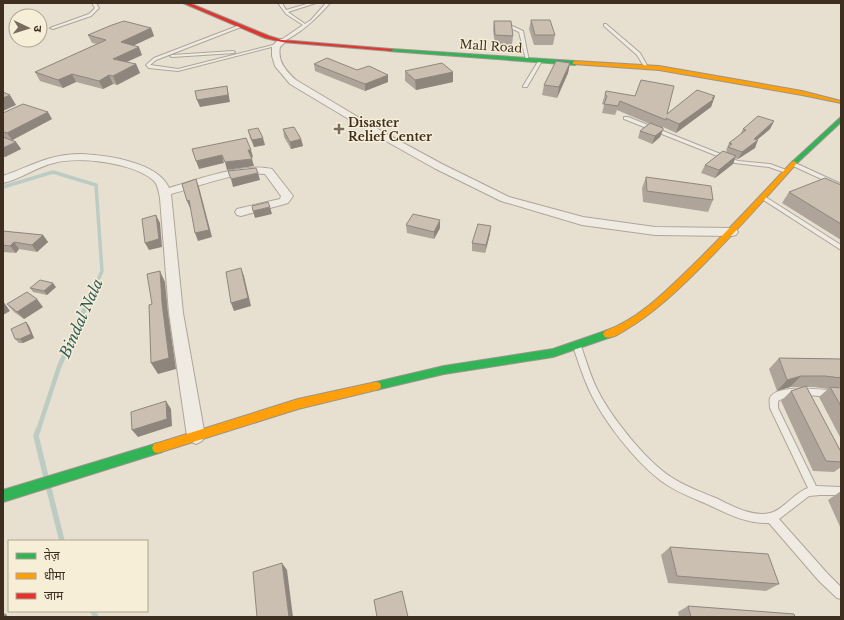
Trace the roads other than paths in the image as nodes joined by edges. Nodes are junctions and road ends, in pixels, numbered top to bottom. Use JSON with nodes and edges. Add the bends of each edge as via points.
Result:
{"nodes":[{"id":1,"x":94,"y":3,"type":"edge"},
{"id":2,"x":185,"y":3,"type":"edge"},
{"id":3,"x":280,"y":3,"type":"edge"},
{"id":4,"x":314,"y":3,"type":"edge"},
{"id":5,"x":328,"y":3,"type":"edge"},
{"id":6,"x":286,"y":11,"type":"junction"},
{"id":7,"x":605,"y":24,"type":"dead end"},
{"id":8,"x":507,"y":25,"type":"edge"},
{"id":9,"x":240,"y":26,"type":"junction"},
{"id":10,"x":306,"y":26,"type":"junction"},
{"id":11,"x":52,"y":28,"type":"dead end"},
{"id":12,"x":279,"y":43,"type":"junction"},
{"id":13,"x":249,"y":52,"type":"junction"},
{"id":14,"x":164,"y":56,"type":"junction"},
{"id":15,"x":528,"y":60,"type":"junction"},
{"id":16,"x":540,"y":61,"type":"junction"},
{"id":17,"x":646,"y":67,"type":"junction"},
{"id":18,"x":525,"y":86,"type":"dead end"},
{"id":19,"x":802,"y":93,"type":"junction"},
{"id":20,"x":840,"y":111,"type":"edge"},
{"id":21,"x":626,"y":118,"type":"dead end"},
{"id":22,"x":793,"y":164,"type":"junction"},
{"id":23,"x":786,"y":171,"type":"junction"},
{"id":24,"x":3,"y":180,"type":"edge"},
{"id":25,"x":841,"y":186,"type":"edge"},
{"id":26,"x":164,"y":192,"type":"junction"},
{"id":27,"x":764,"y":198,"type":"junction"},
{"id":28,"x":241,"y":212,"type":"dead end"},
{"id":29,"x":732,"y":232,"type":"junction"},
{"id":30,"x":841,"y":248,"type":"edge"},
{"id":31,"x":577,"y":346,"type":"junction"},
{"id":32,"x":841,"y":395,"type":"edge"},
{"id":33,"x":196,"y":436,"type":"junction"},
{"id":34,"x":814,"y":491,"type":"junction"},
{"id":35,"x":841,"y":491,"type":"edge"},
{"id":36,"x":3,"y":496,"type":"edge"},
{"id":37,"x":771,"y":518,"type":"junction"},
{"id":38,"x":841,"y":594,"type":"edge"}],
"edges":[{"from":1,"to":11,"type":"lane","via":[[96,8],[90,15]]},
{"from":2,"to":9,"type":"street","name":"Mall Road"},
{"from":3,"to":6,"type":"lane"},
{"from":4,"to":6,"type":"lane"},
{"from":5,"to":10,"type":"lane"},
{"from":6,"to":10,"type":"lane"},
{"from":7,"to":17,"type":"lane","via":[[639,54]]},
{"from":8,"to":15,"type":"lane","via":[[521,31]]},
{"from":9,"to":12,"type":"street","name":"Mall Road"},
{"from":9,"to":14,"type":"lane"},
{"from":10,"to":12,"type":"lane"},
{"from":12,"to":13,"type":"lane"},
{"from":12,"to":15,"type":"street","name":"Mall Road"},
{"from":12,"to":29,"type":"street","via":[[275,48],[276,60],[293,82],[425,159],[505,199],[582,221],[655,231]]},
{"from":13,"to":14,"type":"lane"},
{"from":13,"to":14,"type":"lane","via":[[178,70],[149,67],[150,62]]},
{"from":15,"to":16,"type":"street","name":"Mall Road"},
{"from":16,"to":17,"type":"street","name":"Mall Road"},
{"from":16,"to":18,"type":"lane"},
{"from":17,"to":19,"type":"street","name":"Mall Road","via":[[677,70]]},
{"from":19,"to":20,"type":"street"},
{"from":19,"to":20,"type":"street","via":[[835,93]]},
{"from":20,"to":22,"type":"street"},
{"from":21,"to":23,"type":"lane","via":[[737,162],[770,166]]},
{"from":22,"to":23,"type":"street"},
{"from":22,"to":25,"type":"lane"},
{"from":23,"to":27,"type":"street"},
{"from":24,"to":26,"type":"street","via":[[53,160],[75,156],[89,157],[121,163],[149,173],[159,180]]},
{"from":26,"to":28,"type":"street","via":[[248,170],[268,171],[286,199]]},
{"from":26,"to":33,"type":"street","via":[[183,365]]},
{"from":27,"to":29,"type":"street"},
{"from":27,"to":30,"type":"lane"},
{"from":29,"to":31,"type":"street","via":[[669,294],[642,316],[616,332]]},
{"from":31,"to":33,"type":"street","via":[[553,353],[429,373],[298,404]]},
{"from":31,"to":37,"type":"lane","via":[[597,396],[624,434],[663,477],[734,512]]},
{"from":32,"to":34,"type":"lane","via":[[783,392],[774,399],[774,408]]},
{"from":33,"to":36,"type":"street"},
{"from":34,"to":35,"type":"lane"},
{"from":34,"to":37,"type":"lane","via":[[806,493]]},
{"from":37,"to":38,"type":"lane"}]}
